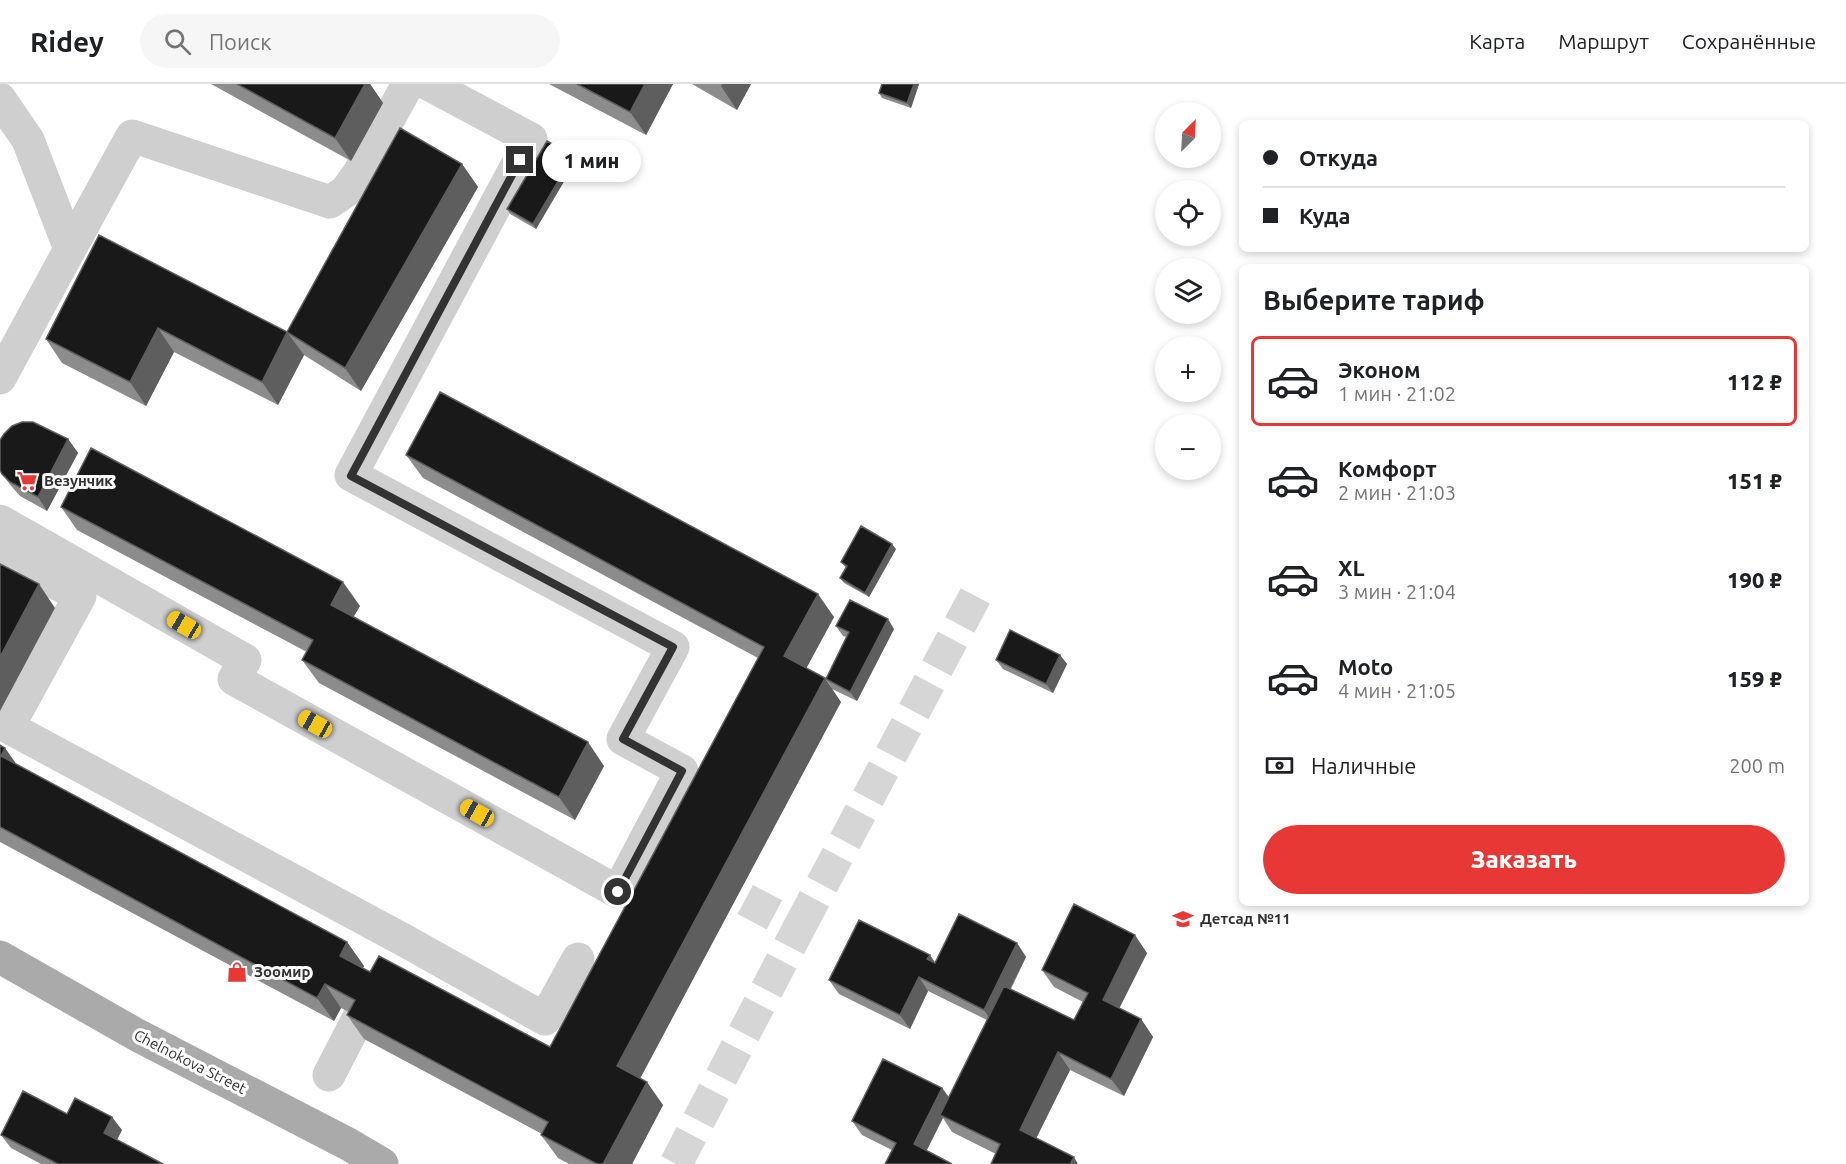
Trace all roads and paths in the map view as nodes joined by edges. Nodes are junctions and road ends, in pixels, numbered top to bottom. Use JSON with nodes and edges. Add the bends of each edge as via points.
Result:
{"nodes":[{"id":1,"x":408,"y":84,"type":"edge"},
{"id":2,"x":428,"y":84,"type":"edge"},
{"id":3,"x":0,"y":99,"type":"edge"},
{"id":4,"x":69,"y":249,"type":"junction"},
{"id":5,"x":0,"y":378,"type":"edge"},
{"id":6,"x":0,"y":521,"type":"edge"},
{"id":7,"x":0,"y":553,"type":"edge"},
{"id":8,"x":643,"y":844,"type":"junction"},
{"id":9,"x":678,"y":863,"type":"tunnel mouth"},
{"id":10,"x":400,"y":938,"type":"junction"},
{"id":11,"x":0,"y":957,"type":"edge"},
{"id":12,"x":578,"y":959,"type":"dead end"},
{"id":13,"x":384,"y":968,"type":"edge"},
{"id":14,"x":358,"y":1017,"type":"edge"},
{"id":15,"x":329,"y":1075,"type":"dead end"},
{"id":16,"x":382,"y":1164,"type":"edge"}],
"edges":[{"from":1,"to":4,"type":"street","via":[[359,173],[346,192],[330,202],[132,136]]},
{"from":2,"to":8,"type":"street","via":[[531,139],[351,476],[673,647],[623,739],[682,771]]},
{"from":3,"to":4,"type":"street","via":[[28,140]]},
{"from":4,"to":5,"type":"street"},
{"from":6,"to":8,"type":"street","via":[[245,660],[234,679],[618,892]]},
{"from":7,"to":10,"type":"street","via":[[80,596],[8,727]]},
{"from":8,"to":9,"type":"street"},
{"from":10,"to":12,"type":"street","via":[[545,1019]]},
{"from":10,"to":13,"type":"street"},
{"from":11,"to":16,"type":"main road","name":"Chelnokova Street","via":[[137,1035]]},
{"from":14,"to":15,"type":"street"}]}
